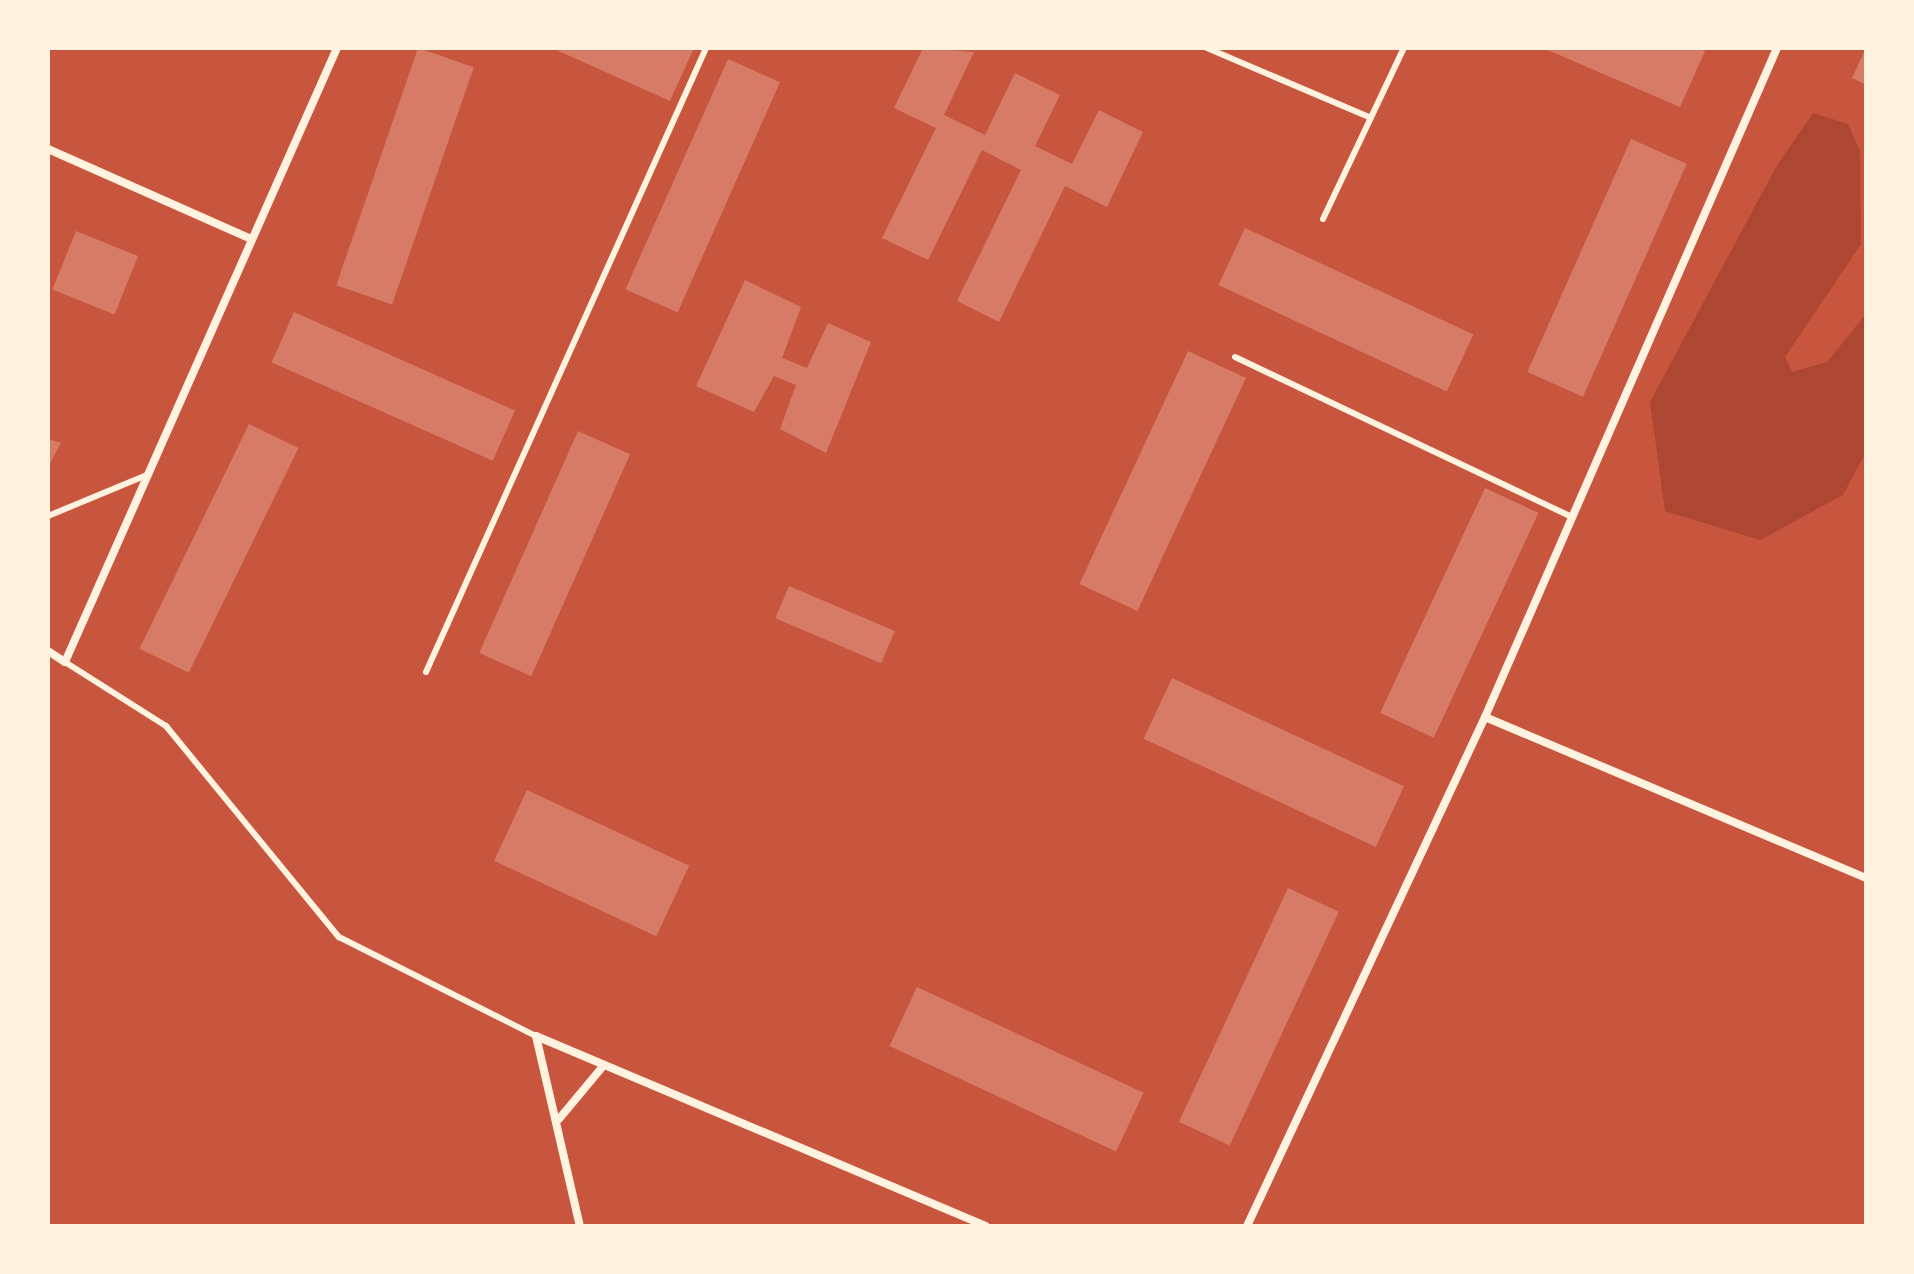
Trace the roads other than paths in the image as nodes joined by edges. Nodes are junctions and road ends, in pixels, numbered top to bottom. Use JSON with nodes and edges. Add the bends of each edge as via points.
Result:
{"nodes":[{"id":1,"x":337,"y":48,"type":"edge"},
{"id":2,"x":706,"y":48,"type":"edge"},
{"id":3,"x":1207,"y":48,"type":"edge"},
{"id":4,"x":1404,"y":48,"type":"edge"},
{"id":5,"x":1777,"y":48,"type":"edge"},
{"id":6,"x":1371,"y":118,"type":"junction"},
{"id":7,"x":48,"y":149,"type":"edge"},
{"id":8,"x":1323,"y":219,"type":"dead end"},
{"id":9,"x":251,"y":239,"type":"junction"},
{"id":10,"x":1235,"y":357,"type":"dead end"},
{"id":11,"x":147,"y":475,"type":"junction"},
{"id":12,"x":48,"y":516,"type":"edge"},
{"id":13,"x":1572,"y":517,"type":"junction"},
{"id":14,"x":48,"y":651,"type":"edge"},
{"id":15,"x":65,"y":662,"type":"junction"},
{"id":16,"x":426,"y":672,"type":"dead end"},
{"id":17,"x":1485,"y":717,"type":"junction"},
{"id":18,"x":1866,"y":878,"type":"edge"},
{"id":19,"x":536,"y":1036,"type":"junction"},
{"id":20,"x":604,"y":1065,"type":"junction"},
{"id":21,"x":559,"y":1119,"type":"junction"},
{"id":22,"x":580,"y":1226,"type":"edge"},
{"id":23,"x":986,"y":1226,"type":"edge"},
{"id":24,"x":1247,"y":1226,"type":"edge"}],
"edges":[{"from":1,"to":9,"type":"street"},
{"from":2,"to":16,"type":"lane"},
{"from":3,"to":6,"type":"lane"},
{"from":4,"to":6,"type":"lane"},
{"from":5,"to":13,"type":"street"},
{"from":6,"to":8,"type":"lane"},
{"from":7,"to":9,"type":"street"},
{"from":9,"to":11,"type":"street"},
{"from":10,"to":13,"type":"lane"},
{"from":11,"to":12,"type":"lane"},
{"from":11,"to":15,"type":"street"},
{"from":13,"to":17,"type":"street"},
{"from":14,"to":15,"type":"street"},
{"from":15,"to":19,"type":"lane","via":[[166,726],[339,937]]},
{"from":17,"to":18,"type":"street"},
{"from":17,"to":24,"type":"street"},
{"from":19,"to":20,"type":"street"},
{"from":19,"to":21,"type":"street"},
{"from":20,"to":21,"type":"street"},
{"from":20,"to":23,"type":"street"},
{"from":21,"to":22,"type":"street"}]}
